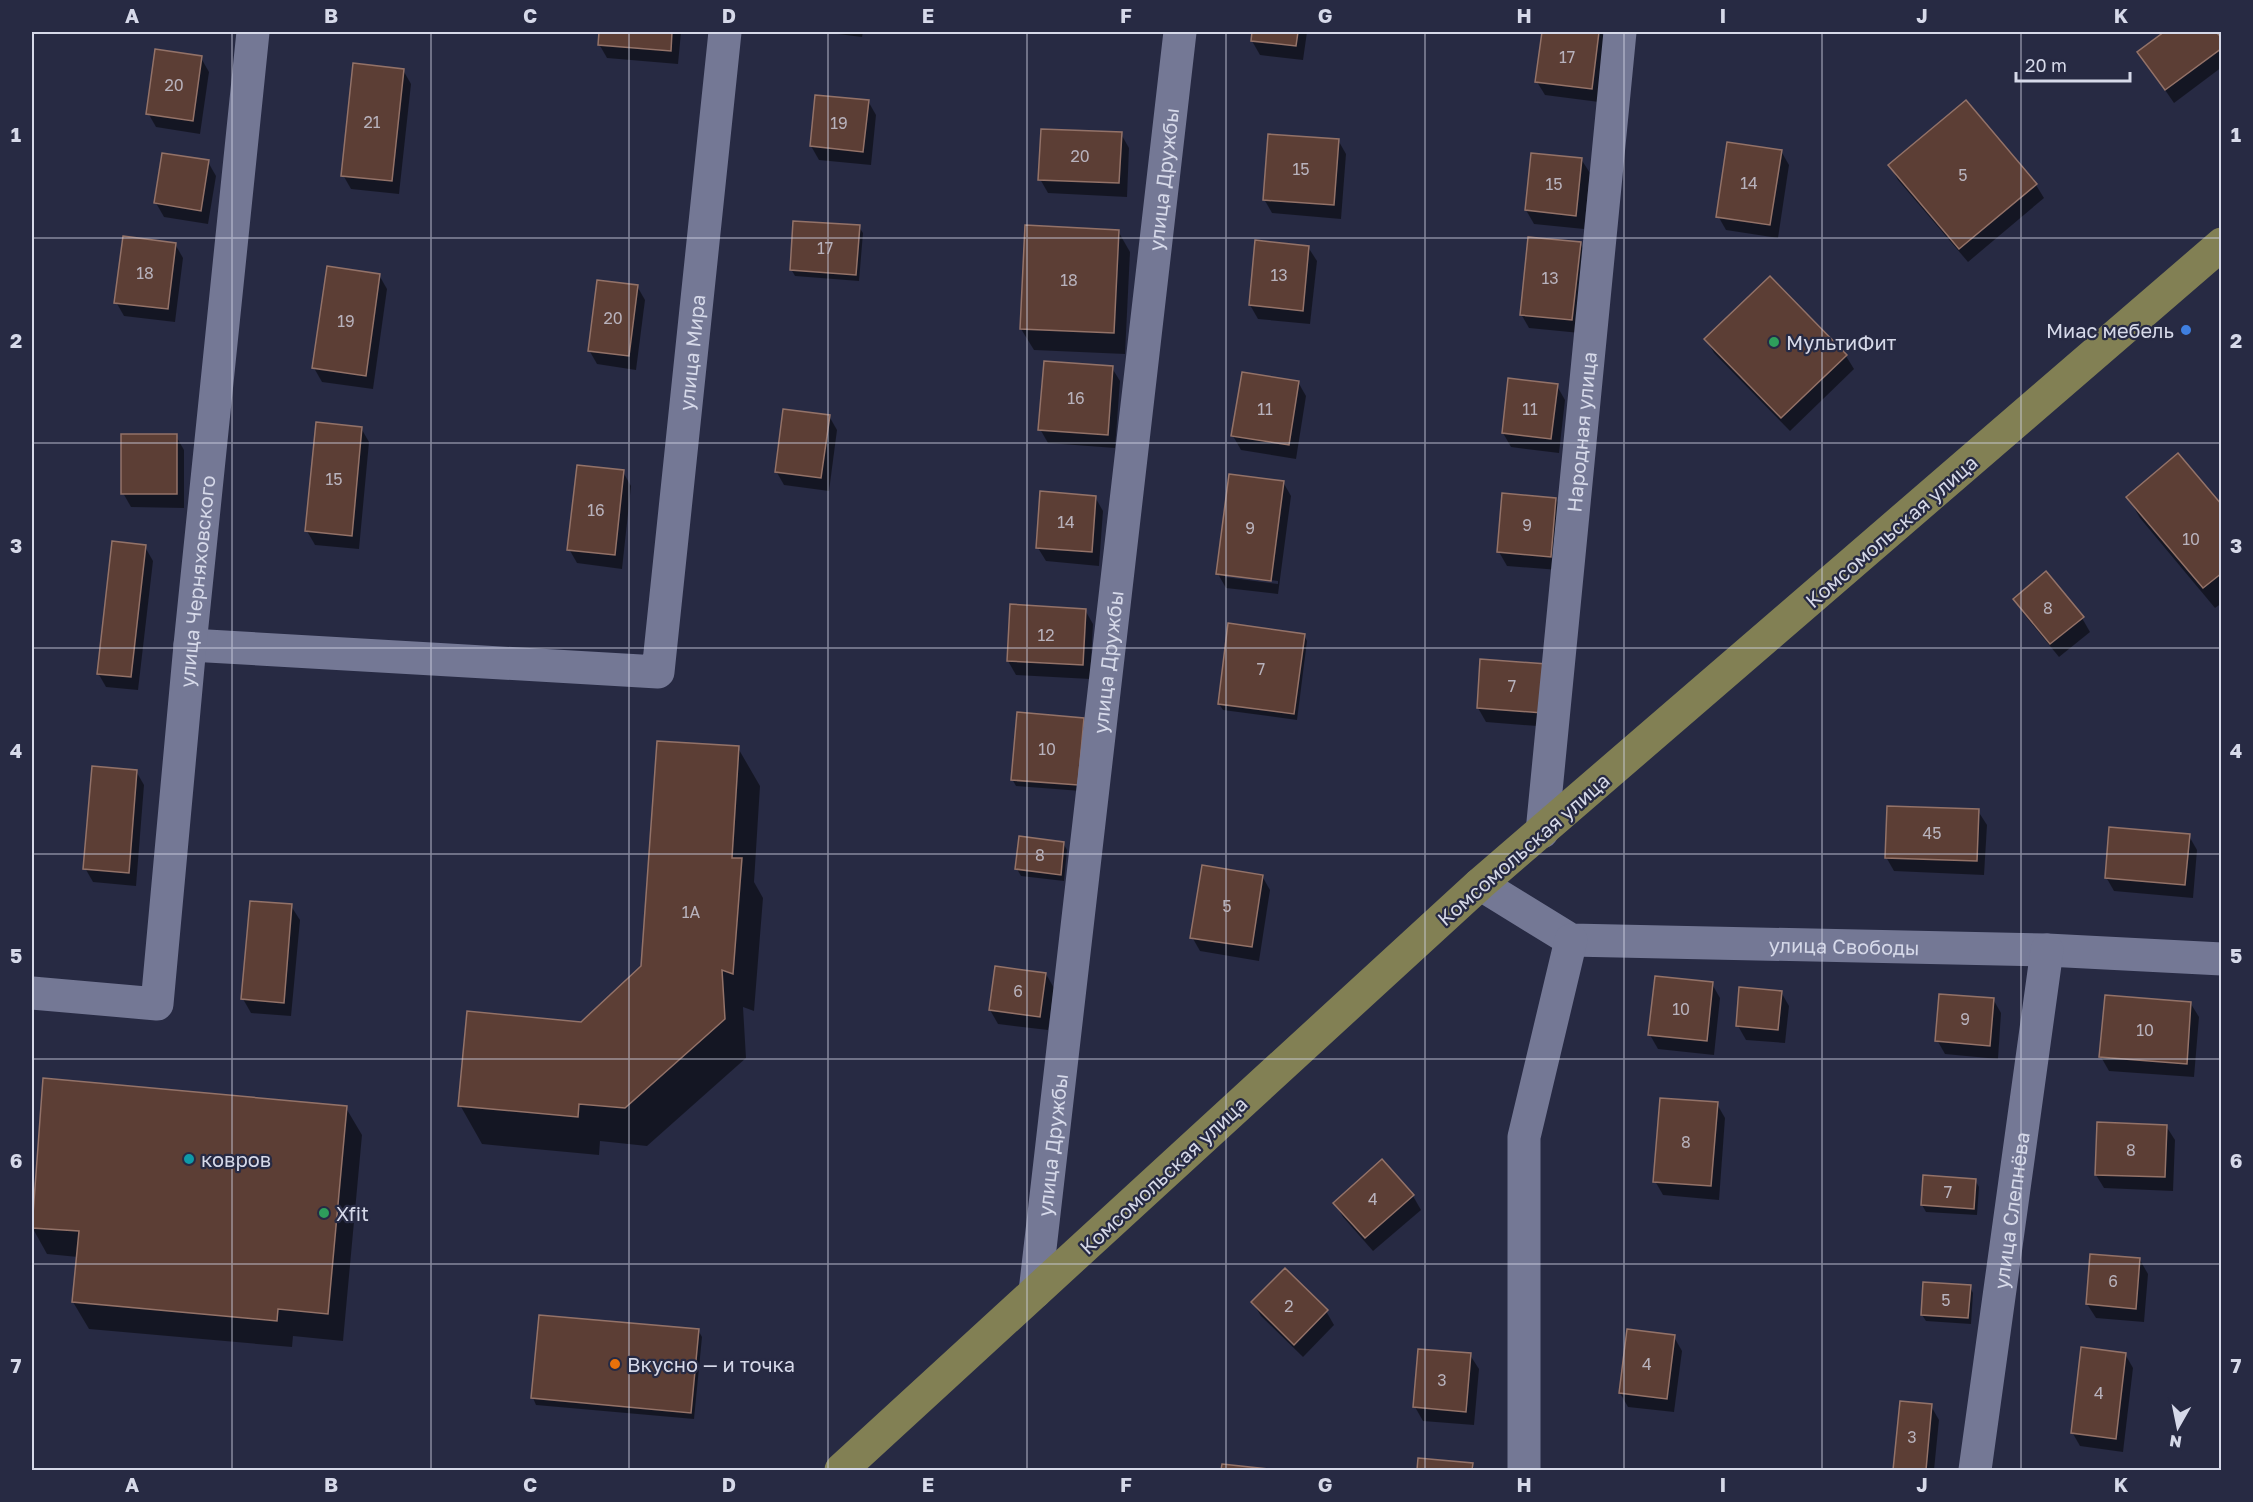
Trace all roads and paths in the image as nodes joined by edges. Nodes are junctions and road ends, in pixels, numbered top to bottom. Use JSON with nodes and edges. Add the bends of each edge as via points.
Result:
{"nodes":[{"id":1,"x":253,"y":32,"type":"edge"},
{"id":2,"x":725,"y":32,"type":"edge"},
{"id":3,"x":1180,"y":32,"type":"edge"},
{"id":4,"x":1620,"y":32,"type":"edge"},
{"id":5,"x":2222,"y":244,"type":"edge"},
{"id":6,"x":190,"y":645,"type":"junction"},
{"id":7,"x":1542,"y":832,"type":"junction"},
{"id":8,"x":1480,"y":884,"type":"junction"},
{"id":9,"x":1571,"y":940,"type":"junction"},
{"id":10,"x":2046,"y":950,"type":"junction"},
{"id":11,"x":2222,"y":959,"type":"edge"},
{"id":12,"x":32,"y":993,"type":"edge"},
{"id":13,"x":1035,"y":1292,"type":"junction"},
{"id":14,"x":841,"y":1470,"type":"edge"},
{"id":15,"x":1524,"y":1470,"type":"edge"},
{"id":16,"x":1975,"y":1470,"type":"edge"}],
"edges":[{"from":1,"to":6,"type":"street","name":"улица Черняховского"},
{"from":2,"to":6,"type":"street","name":"улица Мира","via":[[658,672]]},
{"from":3,"to":13,"type":"street","name":"улица Дружбы"},
{"from":4,"to":7,"type":"street","name":"Народная улица"},
{"from":5,"to":7,"type":"main road","name":"Комсомольская улица"},
{"from":6,"to":12,"type":"street","name":"улица Черняховского","via":[[157,1004]]},
{"from":7,"to":8,"type":"main road","name":"Комсомольская улица"},
{"from":8,"to":9,"type":"street"},
{"from":8,"to":13,"type":"main road","name":"Комсомольская улица"},
{"from":9,"to":10,"type":"street","name":"улица Свободы"},
{"from":9,"to":15,"type":"street","via":[[1524,1137]]},
{"from":10,"to":11,"type":"street","name":"улица Свободы"},
{"from":10,"to":16,"type":"street","name":"улица Слепнёва"},
{"from":13,"to":14,"type":"main road","name":"Комсомольская улица"}]}
